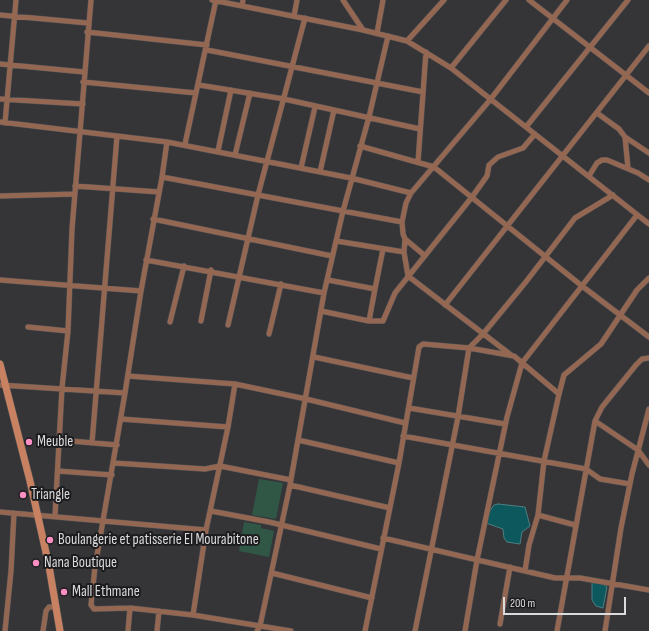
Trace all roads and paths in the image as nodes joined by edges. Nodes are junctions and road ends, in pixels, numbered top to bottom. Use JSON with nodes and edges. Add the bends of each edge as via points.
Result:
{"nodes":[{"id":1,"x":16,"y":0,"type":"edge"},
{"id":2,"x":90,"y":0,"type":"edge"},
{"id":3,"x":215,"y":0,"type":"edge"},
{"id":4,"x":243,"y":0,"type":"edge"},
{"id":5,"x":297,"y":0,"type":"edge"},
{"id":6,"x":344,"y":0,"type":"edge"},
{"id":7,"x":382,"y":0,"type":"edge"},
{"id":8,"x":444,"y":0,"type":"edge"},
{"id":9,"x":506,"y":0,"type":"edge"},
{"id":10,"x":529,"y":0,"type":"edge"},
{"id":11,"x":567,"y":0,"type":"edge"},
{"id":12,"x":628,"y":0,"type":"edge"},
{"id":13,"x":242,"y":6,"type":"junction"},
{"id":14,"x":0,"y":15,"type":"edge"},
{"id":15,"x":15,"y":16,"type":"junction"},
{"id":16,"x":294,"y":16,"type":"junction"},
{"id":17,"x":305,"y":18,"type":"junction"},
{"id":18,"x":552,"y":19,"type":"junction"},
{"id":19,"x":88,"y":23,"type":"junction"},
{"id":20,"x":363,"y":30,"type":"junction"},
{"id":21,"x":87,"y":32,"type":"junction"},
{"id":22,"x":377,"y":33,"type":"junction"},
{"id":23,"x":388,"y":36,"type":"junction"},
{"id":24,"x":407,"y":41,"type":"junction"},
{"id":25,"x":649,"y":46,"type":"edge"},
{"id":26,"x":207,"y":48,"type":"junction"},
{"id":27,"x":590,"y":49,"type":"junction"},
{"id":28,"x":426,"y":52,"type":"junction"},
{"id":29,"x":0,"y":64,"type":"edge"},
{"id":30,"x":10,"y":65,"type":"junction"},
{"id":31,"x":292,"y":67,"type":"junction"},
{"id":32,"x":451,"y":68,"type":"junction"},
{"id":33,"x":84,"y":72,"type":"junction"},
{"id":34,"x":626,"y":75,"type":"junction"},
{"id":35,"x":83,"y":82,"type":"junction"},
{"id":36,"x":376,"y":84,"type":"junction"},
{"id":37,"x":199,"y":85,"type":"junction"},
{"id":38,"x":231,"y":90,"type":"junction"},
{"id":39,"x":423,"y":92,"type":"junction"},
{"id":40,"x":196,"y":93,"type":"junction"},
{"id":41,"x":250,"y":93,"type":"junction"},
{"id":42,"x":649,"y":93,"type":"edge"},
{"id":43,"x":0,"y":99,"type":"edge"},
{"id":44,"x":7,"y":99,"type":"junction"},
{"id":45,"x":284,"y":99,"type":"junction"},
{"id":46,"x":490,"y":100,"type":"junction"},
{"id":47,"x":83,"y":104,"type":"junction"},
{"id":48,"x":315,"y":107,"type":"junction"},
{"id":49,"x":334,"y":110,"type":"junction"},
{"id":50,"x":597,"y":113,"type":"junction"},
{"id":51,"x":369,"y":117,"type":"junction"},
{"id":52,"x":3,"y":123,"type":"edge"},
{"id":53,"x":526,"y":127,"type":"junction"},
{"id":54,"x":420,"y":129,"type":"junction"},
{"id":55,"x":81,"y":131,"type":"junction"},
{"id":56,"x":535,"y":134,"type":"junction"},
{"id":57,"x":117,"y":136,"type":"junction"},
{"id":58,"x":625,"y":137,"type":"junction"},
{"id":59,"x":167,"y":142,"type":"junction"},
{"id":60,"x":185,"y":144,"type":"junction"},
{"id":61,"x":360,"y":146,"type":"junction"},
{"id":62,"x":218,"y":151,"type":"junction"},
{"id":63,"x":649,"y":153,"type":"edge"},
{"id":64,"x":235,"y":154,"type":"junction"},
{"id":65,"x":564,"y":156,"type":"junction"},
{"id":66,"x":267,"y":161,"type":"junction"},
{"id":67,"x":418,"y":162,"type":"junction"},
{"id":68,"x":434,"y":167,"type":"junction"},
{"id":69,"x":301,"y":168,"type":"junction"},
{"id":70,"x":628,"y":168,"type":"junction"},
{"id":71,"x":320,"y":172,"type":"junction"},
{"id":72,"x":589,"y":176,"type":"junction"},
{"id":73,"x":162,"y":177,"type":"junction"},
{"id":74,"x":351,"y":178,"type":"junction"},
{"id":75,"x":649,"y":180,"type":"edge"},
{"id":76,"x":75,"y":186,"type":"junction"},
{"id":77,"x":113,"y":187,"type":"junction"},
{"id":78,"x":159,"y":192,"type":"junction"},
{"id":79,"x":411,"y":193,"type":"junction"},
{"id":80,"x":75,"y":194,"type":"junction"},
{"id":81,"x":258,"y":195,"type":"junction"},
{"id":82,"x":613,"y":195,"type":"junction"},
{"id":83,"x":0,"y":196,"type":"edge"},
{"id":84,"x":472,"y":197,"type":"junction"},
{"id":85,"x":343,"y":211,"type":"junction"},
{"id":86,"x":637,"y":215,"type":"junction"},
{"id":87,"x":153,"y":219,"type":"junction"},
{"id":88,"x":402,"y":222,"type":"junction"},
{"id":89,"x":649,"y":224,"type":"edge"},
{"id":90,"x":507,"y":226,"type":"junction"},
{"id":91,"x":248,"y":239,"type":"junction"},
{"id":92,"x":405,"y":239,"type":"junction"},
{"id":93,"x":336,"y":241,"type":"junction"},
{"id":94,"x":383,"y":248,"type":"junction"},
{"id":95,"x":404,"y":252,"type":"junction"},
{"id":96,"x":424,"y":255,"type":"junction"},
{"id":97,"x":332,"y":256,"type":"junction"},
{"id":98,"x":546,"y":256,"type":"junction"},
{"id":99,"x":146,"y":260,"type":"junction"},
{"id":100,"x":184,"y":266,"type":"junction"},
{"id":101,"x":211,"y":270,"type":"junction"},
{"id":102,"x":240,"y":276,"type":"junction"},
{"id":103,"x":408,"y":276,"type":"junction"},
{"id":104,"x":649,"y":278,"type":"edge"},
{"id":105,"x":0,"y":280,"type":"edge"},
{"id":106,"x":328,"y":280,"type":"junction"},
{"id":107,"x":281,"y":284,"type":"junction"},
{"id":108,"x":70,"y":285,"type":"junction"},
{"id":109,"x":582,"y":286,"type":"junction"},
{"id":110,"x":105,"y":288,"type":"junction"},
{"id":111,"x":375,"y":289,"type":"junction"},
{"id":112,"x":141,"y":291,"type":"junction"},
{"id":113,"x":324,"y":293,"type":"junction"},
{"id":114,"x":445,"y":305,"type":"junction"},
{"id":115,"x":322,"y":311,"type":"junction"},
{"id":116,"x":620,"y":315,"type":"junction"},
{"id":117,"x":201,"y":320,"type":"dead end"},
{"id":118,"x":170,"y":322,"type":"dead end"},
{"id":119,"x":368,"y":322,"type":"junction"},
{"id":120,"x":228,"y":325,"type":"dead end"},
{"id":121,"x":28,"y":327,"type":"dead end"},
{"id":122,"x":68,"y":331,"type":"junction"},
{"id":123,"x":269,"y":334,"type":"dead end"},
{"id":124,"x":483,"y":334,"type":"junction"},
{"id":125,"x":649,"y":337,"type":"edge"},
{"id":126,"x":469,"y":348,"type":"junction"},
{"id":127,"x":512,"y":355,"type":"junction"},
{"id":128,"x":314,"y":357,"type":"junction"},
{"id":129,"x":649,"y":358,"type":"edge"},
{"id":130,"x":522,"y":363,"type":"junction"},
{"id":131,"x":0,"y":364,"type":"edge"},
{"id":132,"x":128,"y":376,"type":"junction"},
{"id":133,"x":413,"y":378,"type":"junction"},
{"id":134,"x":235,"y":384,"type":"junction"},
{"id":135,"x":3,"y":385,"type":"edge"},
{"id":136,"x":62,"y":388,"type":"junction"},
{"id":137,"x":96,"y":391,"type":"junction"},
{"id":138,"x":125,"y":394,"type":"junction"},
{"id":139,"x":559,"y":394,"type":"junction"},
{"id":140,"x":306,"y":399,"type":"junction"},
{"id":141,"x":409,"y":408,"type":"junction"},
{"id":142,"x":649,"y":409,"type":"edge"},
{"id":143,"x":458,"y":417,"type":"junction"},
{"id":144,"x":121,"y":419,"type":"junction"},
{"id":145,"x":595,"y":421,"type":"junction"},
{"id":146,"x":405,"y":423,"type":"junction"},
{"id":147,"x":505,"y":424,"type":"junction"},
{"id":148,"x":647,"y":426,"type":"edge"},
{"id":149,"x":228,"y":428,"type":"junction"},
{"id":150,"x":403,"y":436,"type":"junction"},
{"id":151,"x":60,"y":440,"type":"junction"},
{"id":152,"x":298,"y":440,"type":"junction"},
{"id":153,"x":92,"y":443,"type":"junction"},
{"id":154,"x":117,"y":445,"type":"junction"},
{"id":155,"x":452,"y":446,"type":"junction"},
{"id":156,"x":638,"y":450,"type":"junction"},
{"id":157,"x":499,"y":453,"type":"junction"},
{"id":158,"x":544,"y":461,"type":"junction"},
{"id":159,"x":114,"y":463,"type":"junction"},
{"id":160,"x":399,"y":463,"type":"junction"},
{"id":161,"x":649,"y":465,"type":"edge"},
{"id":162,"x":220,"y":466,"type":"junction"},
{"id":163,"x":586,"y":469,"type":"junction"},
{"id":164,"x":58,"y":471,"type":"junction"},
{"id":165,"x":112,"y":475,"type":"junction"},
{"id":166,"x":291,"y":482,"type":"junction"},
{"id":167,"x":630,"y":484,"type":"junction"},
{"id":168,"x":390,"y":508,"type":"junction"},
{"id":169,"x":211,"y":510,"type":"junction"},
{"id":170,"x":0,"y":512,"type":"edge"},
{"id":171,"x":14,"y":513,"type":"junction"},
{"id":172,"x":37,"y":515,"type":"junction"},
{"id":173,"x":538,"y":515,"type":"junction"},
{"id":174,"x":55,"y":516,"type":"junction"},
{"id":175,"x":103,"y":520,"type":"junction"},
{"id":176,"x":575,"y":525,"type":"junction"},
{"id":177,"x":282,"y":526,"type":"junction"},
{"id":178,"x":206,"y":530,"type":"junction"},
{"id":179,"x":383,"y":538,"type":"junction"},
{"id":180,"x":381,"y":548,"type":"junction"},
{"id":181,"x":430,"y":549,"type":"junction"},
{"id":182,"x":477,"y":560,"type":"junction"},
{"id":183,"x":510,"y":567,"type":"junction"},
{"id":184,"x":525,"y":571,"type":"junction"},
{"id":185,"x":272,"y":573,"type":"junction"},
{"id":186,"x":567,"y":577,"type":"junction"},
{"id":187,"x":612,"y":584,"type":"junction"},
{"id":188,"x":649,"y":590,"type":"edge"},
{"id":189,"x":372,"y":598,"type":"junction"},
{"id":190,"x":56,"y":607,"type":"junction"},
{"id":191,"x":130,"y":608,"type":"junction"},
{"id":192,"x":159,"y":611,"type":"junction"},
{"id":193,"x":193,"y":615,"type":"junction"},
{"id":194,"x":500,"y":624,"type":"dead end"},
{"id":195,"x":260,"y":626,"type":"junction"},
{"id":196,"x":5,"y":631,"type":"edge"},
{"id":197,"x":43,"y":631,"type":"edge"},
{"id":198,"x":60,"y":631,"type":"edge"},
{"id":199,"x":128,"y":631,"type":"edge"},
{"id":200,"x":157,"y":631,"type":"edge"},
{"id":201,"x":257,"y":631,"type":"edge"},
{"id":202,"x":291,"y":631,"type":"edge"},
{"id":203,"x":365,"y":631,"type":"edge"},
{"id":204,"x":416,"y":631,"type":"edge"},
{"id":205,"x":465,"y":631,"type":"edge"},
{"id":206,"x":557,"y":631,"type":"edge"},
{"id":207,"x":605,"y":631,"type":"edge"}],
"edges":[{"from":1,"to":15,"type":"street"},
{"from":2,"to":19,"type":"street"},
{"from":3,"to":13,"type":"street"},
{"from":3,"to":26,"type":"street"},
{"from":4,"to":13,"type":"street"},
{"from":5,"to":16,"type":"street"},
{"from":6,"to":20,"type":"street"},
{"from":7,"to":22,"type":"street"},
{"from":8,"to":24,"type":"street"},
{"from":9,"to":32,"type":"street"},
{"from":10,"to":18,"type":"street"},
{"from":11,"to":18,"type":"street"},
{"from":12,"to":27,"type":"street"},
{"from":13,"to":16,"type":"street"},
{"from":14,"to":15,"type":"street"},
{"from":15,"to":19,"type":"street"},
{"from":15,"to":30,"type":"street"},
{"from":16,"to":17,"type":"street"},
{"from":17,"to":20,"type":"street"},
{"from":17,"to":31,"type":"street"},
{"from":18,"to":27,"type":"street"},
{"from":18,"to":46,"type":"street"},
{"from":19,"to":21,"type":"street"},
{"from":20,"to":22,"type":"street"},
{"from":21,"to":26,"type":"street"},
{"from":21,"to":33,"type":"street"},
{"from":22,"to":23,"type":"street"},
{"from":23,"to":24,"type":"street"},
{"from":23,"to":36,"type":"street"},
{"from":24,"to":28,"type":"street"},
{"from":25,"to":34,"type":"street"},
{"from":26,"to":31,"type":"street"},
{"from":26,"to":37,"type":"street"},
{"from":27,"to":34,"type":"street"},
{"from":27,"to":53,"type":"street"},
{"from":28,"to":32,"type":"street"},
{"from":28,"to":39,"type":"street"},
{"from":29,"to":30,"type":"street"},
{"from":30,"to":33,"type":"street"},
{"from":30,"to":44,"type":"street"},
{"from":31,"to":36,"type":"street"},
{"from":31,"to":45,"type":"street"},
{"from":32,"to":46,"type":"street"},
{"from":33,"to":35,"type":"street"},
{"from":34,"to":42,"type":"street"},
{"from":34,"to":50,"type":"street"},
{"from":35,"to":40,"type":"street"},
{"from":35,"to":47,"type":"street"},
{"from":36,"to":39,"type":"street"},
{"from":36,"to":51,"type":"street"},
{"from":37,"to":38,"type":"street"},
{"from":37,"to":40,"type":"street"},
{"from":38,"to":41,"type":"street"},
{"from":38,"to":62,"type":"street"},
{"from":39,"to":54,"type":"street"},
{"from":40,"to":60,"type":"street"},
{"from":41,"to":45,"type":"street"},
{"from":41,"to":64,"type":"street"},
{"from":43,"to":44,"type":"street"},
{"from":44,"to":47,"type":"street"},
{"from":44,"to":52,"type":"street"},
{"from":45,"to":48,"type":"street"},
{"from":45,"to":66,"type":"street"},
{"from":46,"to":53,"type":"street"},
{"from":46,"to":68,"type":"street"},
{"from":47,"to":55,"type":"street"},
{"from":48,"to":49,"type":"street"},
{"from":48,"to":69,"type":"street"},
{"from":49,"to":51,"type":"street"},
{"from":49,"to":71,"type":"street"},
{"from":50,"to":58,"type":"street","via":[[619,129]]},
{"from":50,"to":65,"type":"street"},
{"from":51,"to":54,"type":"street"},
{"from":51,"to":61,"type":"street"},
{"from":52,"to":55,"type":"street"},
{"from":53,"to":56,"type":"street"},
{"from":54,"to":67,"type":"street"},
{"from":55,"to":57,"type":"street"},
{"from":55,"to":76,"type":"street"},
{"from":56,"to":65,"type":"street"},
{"from":56,"to":84,"type":"street","via":[[523,148],[498,157],[490,165],[487,176]]},
{"from":57,"to":59,"type":"street"},
{"from":57,"to":77,"type":"street"},
{"from":58,"to":63,"type":"street"},
{"from":58,"to":70,"type":"street"},
{"from":59,"to":60,"type":"street"},
{"from":59,"to":73,"type":"street"},
{"from":60,"to":62,"type":"street"},
{"from":61,"to":67,"type":"street"},
{"from":61,"to":74,"type":"street"},
{"from":62,"to":64,"type":"street"},
{"from":64,"to":66,"type":"street"},
{"from":65,"to":72,"type":"street"},
{"from":65,"to":90,"type":"street"},
{"from":66,"to":69,"type":"street"},
{"from":66,"to":81,"type":"street"},
{"from":67,"to":68,"type":"street"},
{"from":68,"to":79,"type":"street"},
{"from":68,"to":84,"type":"street"},
{"from":69,"to":71,"type":"street"},
{"from":70,"to":72,"type":"street","via":[[602,160]]},
{"from":70,"to":75,"type":"street"},
{"from":71,"to":74,"type":"street"},
{"from":72,"to":82,"type":"street"},
{"from":73,"to":78,"type":"street"},
{"from":73,"to":81,"type":"street"},
{"from":74,"to":79,"type":"street"},
{"from":74,"to":85,"type":"street"},
{"from":76,"to":77,"type":"street"},
{"from":76,"to":80,"type":"street"},
{"from":77,"to":78,"type":"street"},
{"from":77,"to":110,"type":"street"},
{"from":78,"to":87,"type":"street"},
{"from":79,"to":88,"type":"street"},
{"from":80,"to":83,"type":"street"},
{"from":80,"to":108,"type":"street"},
{"from":81,"to":85,"type":"street"},
{"from":81,"to":91,"type":"street"},
{"from":82,"to":86,"type":"street"},
{"from":82,"to":98,"type":"street","via":[[575,218]]},
{"from":84,"to":90,"type":"street"},
{"from":84,"to":96,"type":"street"},
{"from":85,"to":88,"type":"street"},
{"from":85,"to":93,"type":"street"},
{"from":86,"to":89,"type":"street"},
{"from":86,"to":109,"type":"street"},
{"from":87,"to":91,"type":"street"},
{"from":87,"to":99,"type":"street"},
{"from":88,"to":92,"type":"street"},
{"from":90,"to":98,"type":"street"},
{"from":90,"to":114,"type":"street"},
{"from":91,"to":97,"type":"street"},
{"from":91,"to":102,"type":"street"},
{"from":92,"to":95,"type":"street"},
{"from":92,"to":96,"type":"street"},
{"from":93,"to":94,"type":"street"},
{"from":93,"to":97,"type":"street"},
{"from":94,"to":95,"type":"street"},
{"from":94,"to":111,"type":"street"},
{"from":95,"to":103,"type":"street"},
{"from":96,"to":103,"type":"street"},
{"from":97,"to":106,"type":"street"},
{"from":98,"to":109,"type":"street"},
{"from":98,"to":124,"type":"street"},
{"from":99,"to":100,"type":"street"},
{"from":99,"to":112,"type":"street"},
{"from":100,"to":101,"type":"street"},
{"from":100,"to":118,"type":"street"},
{"from":101,"to":102,"type":"street"},
{"from":101,"to":117,"type":"street"},
{"from":102,"to":107,"type":"street"},
{"from":102,"to":120,"type":"street"},
{"from":103,"to":114,"type":"street"},
{"from":103,"to":119,"type":"street","via":[[393,297],[386,318],[383,321]]},
{"from":104,"to":116,"type":"street","via":[[637,290]]},
{"from":105,"to":108,"type":"street"},
{"from":106,"to":111,"type":"street"},
{"from":106,"to":113,"type":"street"},
{"from":107,"to":113,"type":"street"},
{"from":107,"to":123,"type":"street"},
{"from":108,"to":110,"type":"street"},
{"from":108,"to":122,"type":"street"},
{"from":109,"to":116,"type":"street"},
{"from":109,"to":130,"type":"street"},
{"from":110,"to":112,"type":"street"},
{"from":110,"to":137,"type":"street"},
{"from":111,"to":119,"type":"street"},
{"from":112,"to":132,"type":"street"},
{"from":113,"to":115,"type":"street"},
{"from":114,"to":124,"type":"street"},
{"from":115,"to":119,"type":"street"},
{"from":115,"to":128,"type":"street"},
{"from":116,"to":125,"type":"street"},
{"from":116,"to":139,"type":"street","via":[[601,344],[564,375]]},
{"from":121,"to":122,"type":"street"},
{"from":122,"to":136,"type":"street"},
{"from":124,"to":126,"type":"street"},
{"from":124,"to":127,"type":"street"},
{"from":126,"to":127,"type":"street"},
{"from":126,"to":133,"type":"street","via":[[421,344]]},
{"from":126,"to":143,"type":"street"},
{"from":127,"to":130,"type":"street"},
{"from":128,"to":133,"type":"street"},
{"from":128,"to":140,"type":"street"},
{"from":129,"to":145,"type":"street","via":[[642,359],[636,365],[602,407]]},
{"from":130,"to":139,"type":"street"},
{"from":130,"to":147,"type":"street"},
{"from":131,"to":135,"type":"street"},
{"from":132,"to":134,"type":"street"},
{"from":132,"to":138,"type":"street"},
{"from":133,"to":141,"type":"street"},
{"from":134,"to":140,"type":"street"},
{"from":134,"to":149,"type":"street"},
{"from":135,"to":136,"type":"street"},
{"from":135,"to":172,"type":"street"},
{"from":136,"to":137,"type":"street"},
{"from":136,"to":151,"type":"street"},
{"from":137,"to":138,"type":"street"},
{"from":137,"to":153,"type":"street"},
{"from":138,"to":144,"type":"street"},
{"from":139,"to":158,"type":"street"},
{"from":140,"to":146,"type":"street"},
{"from":140,"to":152,"type":"street"},
{"from":141,"to":143,"type":"street"},
{"from":141,"to":146,"type":"street"},
{"from":142,"to":148,"type":"street"},
{"from":143,"to":147,"type":"street"},
{"from":143,"to":155,"type":"street"},
{"from":144,"to":149,"type":"street"},
{"from":144,"to":154,"type":"street"},
{"from":145,"to":156,"type":"street"},
{"from":145,"to":163,"type":"street"},
{"from":146,"to":150,"type":"street"},
{"from":147,"to":157,"type":"street"},
{"from":148,"to":156,"type":"street"},
{"from":149,"to":162,"type":"street"},
{"from":150,"to":155,"type":"street"},
{"from":150,"to":160,"type":"street"},
{"from":151,"to":153,"type":"street"},
{"from":151,"to":164,"type":"street"},
{"from":152,"to":160,"type":"street"},
{"from":152,"to":166,"type":"street"},
{"from":153,"to":154,"type":"street"},
{"from":154,"to":159,"type":"street"},
{"from":155,"to":157,"type":"street"},
{"from":155,"to":181,"type":"street"},
{"from":156,"to":161,"type":"street"},
{"from":156,"to":167,"type":"street"},
{"from":157,"to":158,"type":"street"},
{"from":157,"to":182,"type":"street"},
{"from":158,"to":163,"type":"street"},
{"from":158,"to":173,"type":"street"},
{"from":159,"to":162,"type":"street","via":[[205,469]]},
{"from":159,"to":165,"type":"street"},
{"from":160,"to":168,"type":"street"},
{"from":162,"to":166,"type":"street"},
{"from":162,"to":169,"type":"street"},
{"from":163,"to":167,"type":"street","via":[[600,479]]},
{"from":163,"to":176,"type":"street"},
{"from":164,"to":165,"type":"street"},
{"from":164,"to":174,"type":"street"},
{"from":165,"to":175,"type":"street"},
{"from":166,"to":168,"type":"street"},
{"from":166,"to":177,"type":"street"},
{"from":167,"to":187,"type":"street"},
{"from":168,"to":179,"type":"street"},
{"from":169,"to":177,"type":"street"},
{"from":169,"to":178,"type":"street"},
{"from":170,"to":171,"type":"street"},
{"from":171,"to":172,"type":"street"},
{"from":171,"to":196,"type":"street"},
{"from":172,"to":174,"type":"street"},
{"from":172,"to":190,"type":"street"},
{"from":173,"to":176,"type":"street"},
{"from":173,"to":184,"type":"street"},
{"from":174,"to":175,"type":"street"},
{"from":175,"to":178,"type":"street"},
{"from":175,"to":191,"type":"street","via":[[91,605],[94,609]]},
{"from":176,"to":186,"type":"street"},
{"from":177,"to":180,"type":"street"},
{"from":177,"to":185,"type":"street"},
{"from":178,"to":193,"type":"street"},
{"from":179,"to":180,"type":"street"},
{"from":179,"to":181,"type":"street"},
{"from":180,"to":189,"type":"street"},
{"from":181,"to":182,"type":"street"},
{"from":181,"to":204,"type":"street"},
{"from":182,"to":183,"type":"street"},
{"from":182,"to":205,"type":"street"},
{"from":183,"to":184,"type":"street"},
{"from":183,"to":194,"type":"street"},
{"from":184,"to":186,"type":"street","via":[[555,578]]},
{"from":185,"to":189,"type":"street"},
{"from":185,"to":195,"type":"street"},
{"from":186,"to":187,"type":"street"},
{"from":186,"to":206,"type":"street"},
{"from":187,"to":188,"type":"street"},
{"from":187,"to":207,"type":"street"},
{"from":189,"to":203,"type":"street"},
{"from":190,"to":197,"type":"street","via":[[46,611]]},
{"from":190,"to":198,"type":"street"},
{"from":191,"to":192,"type":"street"},
{"from":191,"to":199,"type":"street"},
{"from":192,"to":193,"type":"street"},
{"from":192,"to":200,"type":"street"},
{"from":193,"to":195,"type":"street"},
{"from":195,"to":201,"type":"street"},
{"from":195,"to":202,"type":"street"}]}
